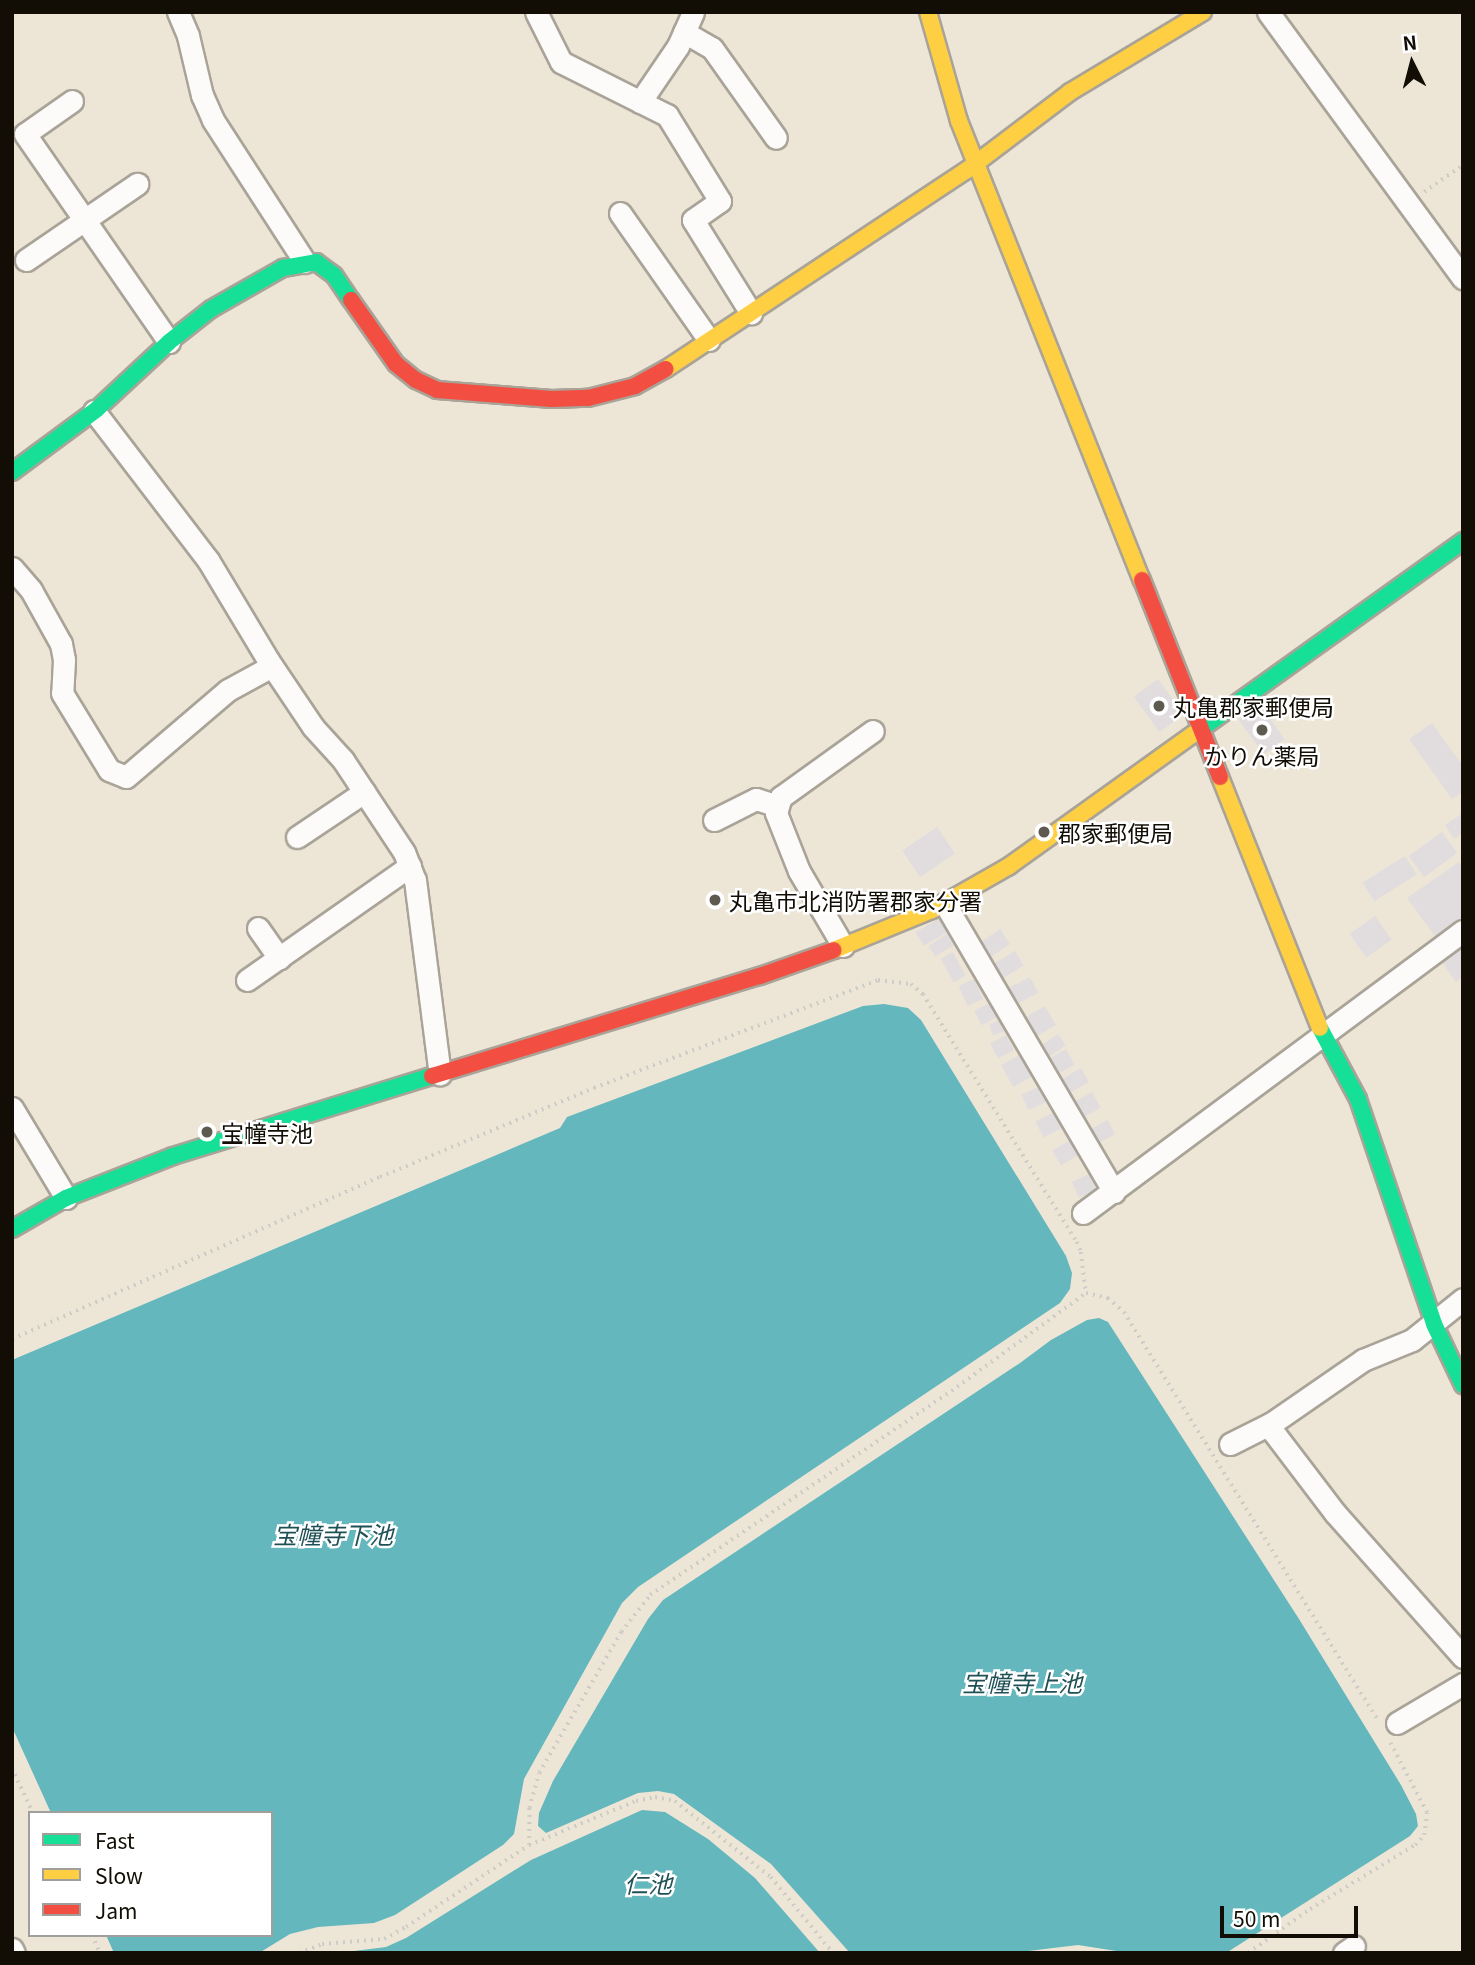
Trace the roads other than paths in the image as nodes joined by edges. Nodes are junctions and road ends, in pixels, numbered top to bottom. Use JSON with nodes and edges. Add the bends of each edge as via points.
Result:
{"nodes":[{"id":1,"x":178,"y":12,"type":"edge"},
{"id":2,"x":536,"y":12,"type":"edge"},
{"id":3,"x":669,"y":12,"type":"edge"},
{"id":4,"x":928,"y":12,"type":"edge"},
{"id":5,"x":1203,"y":12,"type":"edge"},
{"id":6,"x":1268,"y":12,"type":"edge"},
{"id":7,"x":689,"y":21,"type":"edge"},
{"id":8,"x":72,"y":101,"type":"dead end"},
{"id":9,"x":640,"y":102,"type":"junction"},
{"id":10,"x":776,"y":138,"type":"dead end"},
{"id":11,"x":976,"y":163,"type":"junction"},
{"id":12,"x":137,"y":184,"type":"dead end"},
{"id":13,"x":620,"y":213,"type":"dead end"},
{"id":14,"x":85,"y":220,"type":"junction"},
{"id":15,"x":26,"y":260,"type":"dead end"},
{"id":16,"x":304,"y":262,"type":"junction"},
{"id":17,"x":1463,"y":278,"type":"edge"},
{"id":18,"x":751,"y":313,"type":"junction"},
{"id":19,"x":709,"y":340,"type":"junction"},
{"id":20,"x":169,"y":342,"type":"junction"},
{"id":21,"x":94,"y":411,"type":"junction"},
{"id":22,"x":12,"y":472,"type":"edge"},
{"id":23,"x":1463,"y":541,"type":"edge"},
{"id":24,"x":12,"y":568,"type":"edge"},
{"id":25,"x":272,"y":666,"type":"junction"},
{"id":26,"x":1200,"y":727,"type":"junction"},
{"id":27,"x":873,"y":732,"type":"dead end"},
{"id":28,"x":364,"y":792,"type":"junction"},
{"id":29,"x":778,"y":806,"type":"junction"},
{"id":30,"x":714,"y":820,"type":"dead end"},
{"id":31,"x":297,"y":837,"type":"dead end"},
{"id":32,"x":410,"y":866,"type":"junction"},
{"id":33,"x":945,"y":904,"type":"junction"},
{"id":34,"x":258,"y":928,"type":"dead end"},
{"id":35,"x":1463,"y":931,"type":"edge"},
{"id":36,"x":843,"y":946,"type":"junction"},
{"id":37,"x":279,"y":958,"type":"junction"},
{"id":38,"x":247,"y":980,"type":"dead end"},
{"id":39,"x":1322,"y":1034,"type":"junction"},
{"id":40,"x":440,"y":1074,"type":"junction"},
{"id":41,"x":12,"y":1108,"type":"edge"},
{"id":42,"x":1114,"y":1192,"type":"junction"},
{"id":43,"x":66,"y":1198,"type":"junction"},
{"id":44,"x":1083,"y":1213,"type":"dead end"},
{"id":45,"x":12,"y":1229,"type":"edge"},
{"id":46,"x":1463,"y":1299,"type":"edge"},
{"id":47,"x":1434,"y":1324,"type":"junction"},
{"id":48,"x":1463,"y":1385,"type":"edge"},
{"id":49,"x":1268,"y":1425,"type":"junction"},
{"id":50,"x":1230,"y":1444,"type":"dead end"},
{"id":51,"x":1463,"y":1657,"type":"edge"},
{"id":52,"x":1463,"y":1684,"type":"edge"},
{"id":53,"x":1397,"y":1723,"type":"dead end"}],
"edges":[{"from":1,"to":16,"type":"street","via":[[213,120]]},
{"from":2,"to":9,"type":"street","via":[[561,62]]},
{"from":3,"to":7,"type":"street"},
{"from":4,"to":11,"type":"street"},
{"from":5,"to":11,"type":"street","via":[[1070,92]]},
{"from":6,"to":17,"type":"street"},
{"from":7,"to":9,"type":"street","via":[[678,46]]},
{"from":7,"to":10,"type":"street"},
{"from":8,"to":14,"type":"street","via":[[25,134]]},
{"from":9,"to":18,"type":"street","via":[[667,115],[720,201],[693,220]]},
{"from":11,"to":18,"type":"street"},
{"from":11,"to":26,"type":"street"},
{"from":12,"to":14,"type":"street"},
{"from":13,"to":19,"type":"street"},
{"from":14,"to":15,"type":"street"},
{"from":14,"to":20,"type":"street"},
{"from":16,"to":19,"type":"street","via":[[316,262],[334,275],[396,364],[437,390],[588,398],[654,377]]},
{"from":16,"to":20,"type":"street","via":[[248,287]]},
{"from":18,"to":19,"type":"street"},
{"from":20,"to":21,"type":"street"},
{"from":21,"to":22,"type":"street"},
{"from":21,"to":25,"type":"street","via":[[208,560]]},
{"from":23,"to":26,"type":"street"},
{"from":24,"to":25,"type":"street","via":[[31,590],[61,644],[62,693],[108,771],[126,778],[228,690]]},
{"from":25,"to":28,"type":"street"},
{"from":26,"to":33,"type":"street","via":[[1009,866]]},
{"from":26,"to":39,"type":"street"},
{"from":27,"to":29,"type":"street","via":[[781,797]]},
{"from":28,"to":31,"type":"street"},
{"from":28,"to":32,"type":"street"},
{"from":29,"to":30,"type":"street","via":[[756,799]]},
{"from":29,"to":36,"type":"street","via":[[776,813],[799,871]]},
{"from":32,"to":37,"type":"street"},
{"from":32,"to":40,"type":"street"},
{"from":33,"to":36,"type":"street"},
{"from":33,"to":42,"type":"street"},
{"from":34,"to":37,"type":"street"},
{"from":35,"to":39,"type":"street"},
{"from":36,"to":40,"type":"street"},
{"from":37,"to":38,"type":"street"},
{"from":39,"to":42,"type":"street"},
{"from":39,"to":47,"type":"street","via":[[1358,1099]]},
{"from":40,"to":43,"type":"street","via":[[173,1156]]},
{"from":41,"to":43,"type":"street"},
{"from":42,"to":44,"type":"street"},
{"from":43,"to":45,"type":"street"},
{"from":46,"to":47,"type":"street"},
{"from":47,"to":48,"type":"street"},
{"from":47,"to":49,"type":"street","via":[[1412,1340],[1363,1360]]},
{"from":49,"to":50,"type":"street"},
{"from":49,"to":51,"type":"street","via":[[1335,1513]]},
{"from":52,"to":53,"type":"street"}]}
